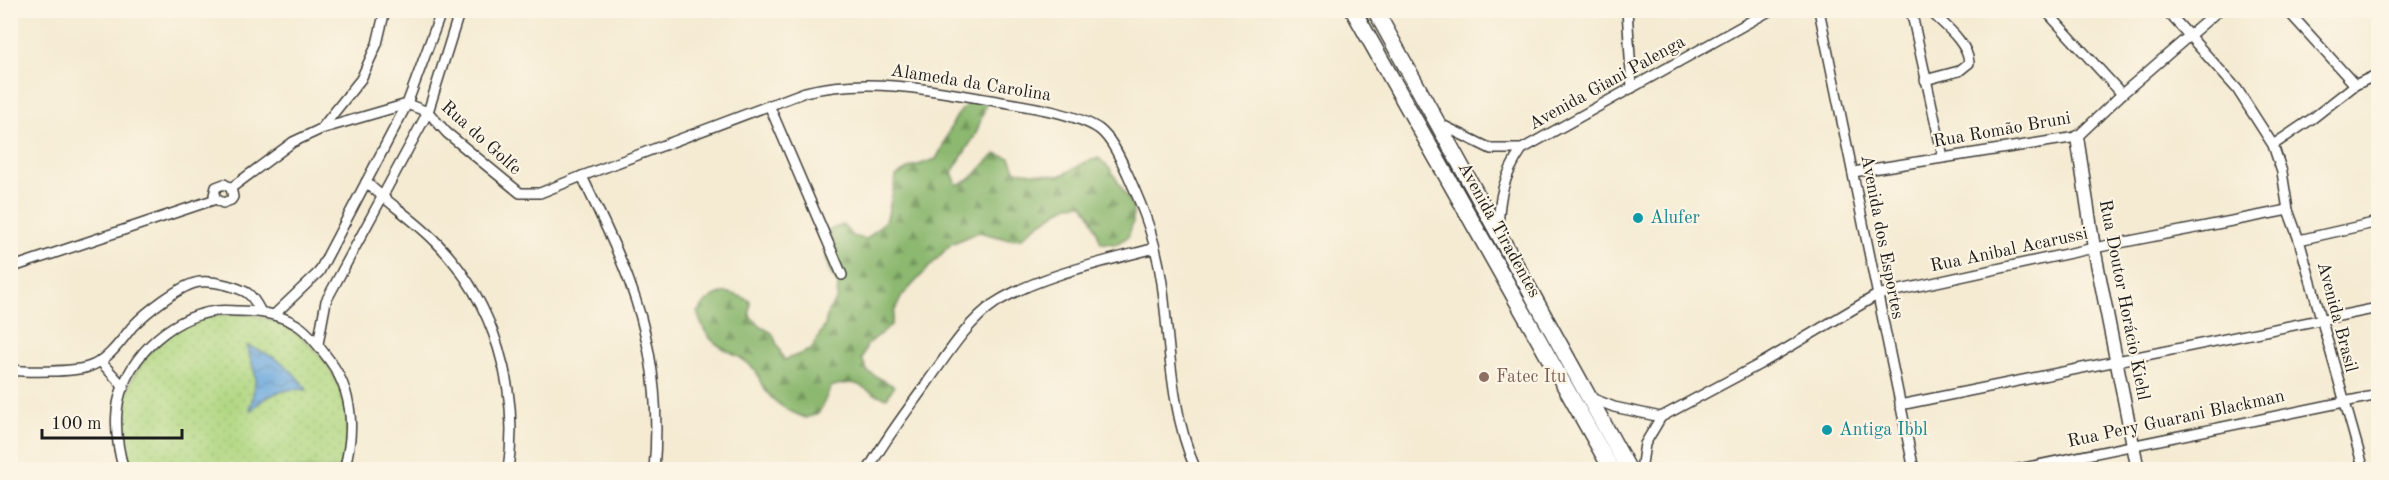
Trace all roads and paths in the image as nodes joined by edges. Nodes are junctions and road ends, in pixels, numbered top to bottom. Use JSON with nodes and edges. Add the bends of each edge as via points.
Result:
{"nodes":[{"id":1,"x":385,"y":10,"type":"edge"},
{"id":2,"x":442,"y":10,"type":"edge"},
{"id":3,"x":460,"y":10,"type":"edge"},
{"id":4,"x":1353,"y":10,"type":"edge"},
{"id":5,"x":1375,"y":10,"type":"edge"},
{"id":6,"x":1627,"y":10,"type":"edge"},
{"id":7,"x":1771,"y":10,"type":"edge"},
{"id":8,"x":1819,"y":10,"type":"edge"},
{"id":9,"x":1911,"y":10,"type":"edge"},
{"id":10,"x":1929,"y":10,"type":"edge"},
{"id":11,"x":2045,"y":10,"type":"edge"},
{"id":12,"x":2166,"y":10,"type":"edge"},
{"id":13,"x":2219,"y":10,"type":"edge"},
{"id":14,"x":2287,"y":10,"type":"edge"},
{"id":15,"x":2190,"y":37,"type":"junction"},
{"id":16,"x":2379,"y":74,"type":"edge"},
{"id":17,"x":1926,"y":80,"type":"junction"},
{"id":18,"x":2355,"y":85,"type":"junction"},
{"id":19,"x":1632,"y":88,"type":"junction"},
{"id":20,"x":2122,"y":94,"type":"junction"},
{"id":21,"x":408,"y":104,"type":"junction"},
{"id":22,"x":769,"y":105,"type":"junction"},
{"id":23,"x":428,"y":112,"type":"junction"},
{"id":24,"x":1435,"y":121,"type":"junction"},
{"id":25,"x":321,"y":129,"type":"junction"},
{"id":26,"x":2077,"y":137,"type":"junction"},
{"id":27,"x":2273,"y":145,"type":"junction"},
{"id":28,"x":1522,"y":148,"type":"junction"},
{"id":29,"x":1943,"y":157,"type":"junction"},
{"id":30,"x":1852,"y":172,"type":"junction"},
{"id":31,"x":582,"y":176,"type":"junction"},
{"id":32,"x":366,"y":182,"type":"junction"},
{"id":33,"x":382,"y":197,"type":"junction"},
{"id":34,"x":2288,"y":210,"type":"junction"},
{"id":35,"x":2379,"y":222,"type":"edge"},
{"id":36,"x":1498,"y":234,"type":"junction"},
{"id":37,"x":2299,"y":240,"type":"junction"},
{"id":38,"x":1155,"y":248,"type":"junction"},
{"id":39,"x":2094,"y":248,"type":"junction"},
{"id":40,"x":10,"y":268,"type":"edge"},
{"id":41,"x":842,"y":275,"type":"dead end"},
{"id":42,"x":1877,"y":295,"type":"junction"},
{"id":43,"x":2379,"y":308,"type":"edge"},
{"id":44,"x":261,"y":312,"type":"junction"},
{"id":45,"x":275,"y":314,"type":"junction"},
{"id":46,"x":2320,"y":320,"type":"junction"},
{"id":47,"x":318,"y":344,"type":"junction"},
{"id":48,"x":2115,"y":360,"type":"junction"},
{"id":49,"x":100,"y":361,"type":"junction"},
{"id":50,"x":10,"y":370,"type":"edge"},
{"id":51,"x":124,"y":387,"type":"junction"},
{"id":52,"x":2379,"y":395,"type":"edge"},
{"id":53,"x":1589,"y":397,"type":"junction"},
{"id":54,"x":2343,"y":401,"type":"junction"},
{"id":55,"x":1900,"y":405,"type":"junction"},
{"id":56,"x":1661,"y":417,"type":"junction"},
{"id":57,"x":2133,"y":445,"type":"junction"},
{"id":58,"x":124,"y":470,"type":"edge"},
{"id":59,"x":344,"y":470,"type":"edge"},
{"id":60,"x":508,"y":470,"type":"edge"},
{"id":61,"x":654,"y":470,"type":"edge"},
{"id":62,"x":868,"y":470,"type":"edge"},
{"id":63,"x":1196,"y":470,"type":"edge"},
{"id":64,"x":1612,"y":470,"type":"edge"},
{"id":65,"x":1629,"y":470,"type":"edge"},
{"id":66,"x":1641,"y":470,"type":"edge"},
{"id":67,"x":1914,"y":470,"type":"edge"},
{"id":68,"x":2014,"y":470,"type":"edge"},
{"id":69,"x":2138,"y":470,"type":"edge"},
{"id":70,"x":2364,"y":470,"type":"edge"}],
"edges":[{"from":1,"to":25,"type":"street","via":[[377,44],[361,79]]},
{"from":2,"to":21,"type":"street"},
{"from":3,"to":23,"type":"street"},
{"from":4,"to":64,"type":"main road","name":"Avenida Tiradentes"},
{"from":5,"to":24,"type":"main road","name":"Avenida Tiradentes"},
{"from":6,"to":19,"type":"street"},
{"from":7,"to":19,"type":"street","name":"Avenida Giani Palenga"},
{"from":8,"to":30,"type":"street","name":"Avenida dos Esportes"},
{"from":9,"to":17,"type":"street"},
{"from":10,"to":17,"type":"street","via":[[1957,38],[1969,63],[1959,71]]},
{"from":11,"to":20,"type":"street"},
{"from":12,"to":15,"type":"street","name":"Avenida Brasil"},
{"from":13,"to":15,"type":"street","name":"Rua Romão Bruni"},
{"from":14,"to":18,"type":"street"},
{"from":15,"to":20,"type":"street","name":"Rua Romão Bruni"},
{"from":15,"to":27,"type":"street","name":"Avenida Brasil","via":[[2237,89]]},
{"from":16,"to":18,"type":"street"},
{"from":17,"to":29,"type":"street"},
{"from":18,"to":27,"type":"street"},
{"from":19,"to":28,"type":"street","name":"Avenida Giani Palenga"},
{"from":20,"to":26,"type":"street","name":"Rua Romão Bruni"},
{"from":21,"to":23,"type":"street","name":"Rua do Golfe"},
{"from":21,"to":25,"type":"street"},
{"from":21,"to":32,"type":"street"},
{"from":22,"to":31,"type":"street","name":"Alameda da Carolina"},
{"from":22,"to":38,"type":"street","name":"Alameda da Carolina","via":[[825,87],[888,85],[1025,106],[1085,122],[1109,140],[1124,166],[1148,219]]},
{"from":22,"to":41,"type":"street"},
{"from":23,"to":31,"type":"street","name":"Rua do Golfe","via":[[447,133],[520,193],[540,193]]},
{"from":23,"to":33,"type":"street"},
{"from":24,"to":28,"type":"street","via":[[1491,149]]},
{"from":24,"to":36,"type":"main road","name":"Avenida Tiradentes"},
{"from":25,"to":40,"type":"street","via":[[293,142],[231,188],[224,184],[216,188],[216,200]]},
{"from":26,"to":29,"type":"street","name":"Rua Romão Bruni"},
{"from":26,"to":39,"type":"street","name":"Rua Doutor Horácio Kiehl"},
{"from":27,"to":34,"type":"street","name":"Avenida Brasil"},
{"from":28,"to":36,"type":"street","via":[[1504,181]]},
{"from":29,"to":30,"type":"street","name":"Rua Romão Bruni"},
{"from":30,"to":42,"type":"street","name":"Avenida dos Esportes"},
{"from":31,"to":61,"type":"street","via":[[629,280],[642,320],[655,388]]},
{"from":32,"to":33,"type":"street"},
{"from":32,"to":45,"type":"street","via":[[319,272]]},
{"from":33,"to":47,"type":"street","via":[[326,301]]},
{"from":33,"to":60,"type":"street","via":[[436,242],[477,299],[493,333],[510,396],[512,448]]},
{"from":34,"to":37,"type":"street","name":"Avenida Brasil"},
{"from":34,"to":39,"type":"street","name":"Rua Anibal Acarussi"},
{"from":35,"to":37,"type":"street"},
{"from":36,"to":53,"type":"main road","name":"Avenida Tiradentes"},
{"from":37,"to":46,"type":"street","name":"Avenida Brasil"},
{"from":38,"to":62,"type":"street","via":[[1078,269],[994,303],[954,345]]},
{"from":38,"to":63,"type":"street","name":"Alameda da Carolina","via":[[1175,393]]},
{"from":39,"to":42,"type":"street","name":"Rua Anibal Acarussi"},
{"from":39,"to":48,"type":"street","name":"Rua Doutor Horácio Kiehl"},
{"from":42,"to":55,"type":"street","name":"Avenida dos Esportes"},
{"from":42,"to":56,"type":"street","name":"Rua Anibal Acarussi"},
{"from":43,"to":46,"type":"street"},
{"from":44,"to":45,"type":"street"},
{"from":44,"to":49,"type":"street","via":[[252,295],[243,289],[198,282],[150,308]]},
{"from":44,"to":51,"type":"street","via":[[216,310],[181,322],[150,344]]},
{"from":45,"to":47,"type":"street","via":[[300,327]]},
{"from":46,"to":48,"type":"street"},
{"from":46,"to":54,"type":"street","name":"Avenida Brasil"},
{"from":47,"to":59,"type":"street","via":[[339,374],[351,408],[351,445]]},
{"from":48,"to":55,"type":"street"},
{"from":48,"to":57,"type":"street","name":"Rua Doutor Horácio Kiehl"},
{"from":49,"to":50,"type":"street","via":[[88,368]]},
{"from":49,"to":51,"type":"street"},
{"from":51,"to":58,"type":"street","via":[[117,410],[117,447]]},
{"from":52,"to":54,"type":"street","name":"Rua Pery Guarani Blackman"},
{"from":53,"to":56,"type":"street"},
{"from":53,"to":65,"type":"main road","name":"Avenida Tiradentes"},
{"from":54,"to":57,"type":"street","name":"Rua Pery Guarani Blackman"},
{"from":54,"to":70,"type":"street","name":"Avenida Brasil"},
{"from":55,"to":67,"type":"street","name":"Avenida dos Esportes"},
{"from":56,"to":66,"type":"street","via":[[1645,444]]},
{"from":57,"to":68,"type":"street","name":"Rua Pery Guarani Blackman"},
{"from":57,"to":69,"type":"street","name":"Rua Doutor Horácio Kiehl"}]}
